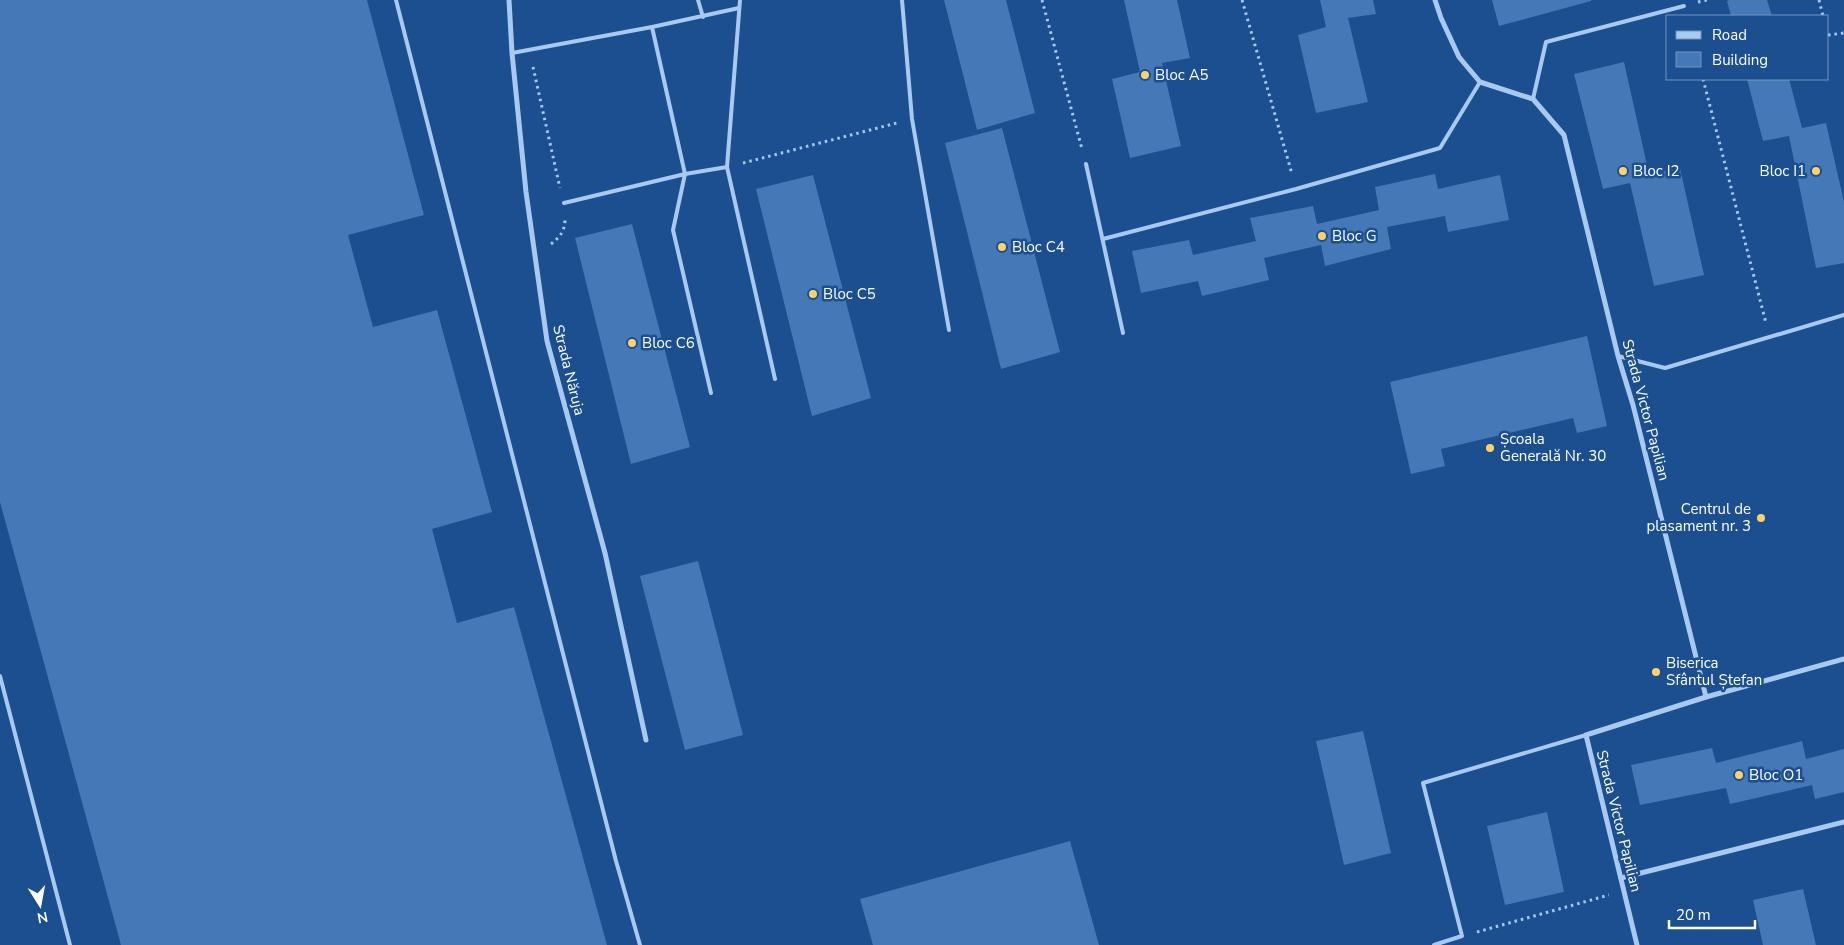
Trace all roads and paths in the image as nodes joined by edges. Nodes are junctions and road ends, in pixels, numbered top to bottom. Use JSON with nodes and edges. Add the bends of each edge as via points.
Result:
{"nodes":[{"id":1,"x":396,"y":0,"type":"edge"},
{"id":2,"x":509,"y":0,"type":"edge"},
{"id":3,"x":698,"y":0,"type":"edge"},
{"id":4,"x":740,"y":0,"type":"edge"},
{"id":5,"x":902,"y":0,"type":"edge"},
{"id":6,"x":1042,"y":0,"type":"edge"},
{"id":7,"x":1242,"y":0,"type":"edge"},
{"id":8,"x":1435,"y":0,"type":"edge"},
{"id":9,"x":1819,"y":0,"type":"edge"},
{"id":10,"x":1684,"y":6,"type":"dead end"},
{"id":11,"x":739,"y":8,"type":"junction"},
{"id":12,"x":1823,"y":15,"type":"edge"},
{"id":13,"x":703,"y":17,"type":"junction"},
{"id":14,"x":652,"y":27,"type":"junction"},
{"id":15,"x":1844,"y":33,"type":"edge"},
{"id":16,"x":1829,"y":35,"type":"edge"},
{"id":17,"x":529,"y":50,"type":"junction"},
{"id":18,"x":512,"y":53,"type":"junction"},
{"id":19,"x":1703,"y":80,"type":"edge"},
{"id":20,"x":1480,"y":82,"type":"junction"},
{"id":21,"x":1533,"y":99,"type":"junction"},
{"id":22,"x":912,"y":119,"type":"junction"},
{"id":23,"x":1086,"y":164,"type":"joint"},
{"id":24,"x":727,"y":167,"type":"junction"},
{"id":25,"x":685,"y":174,"type":"junction"},
{"id":26,"x":1296,"y":189,"type":"junction"},
{"id":27,"x":564,"y":203,"type":"junction"},
{"id":28,"x":1103,"y":239,"type":"junction"},
{"id":29,"x":535,"y":258,"type":"junction"},
{"id":30,"x":1844,"y":315,"type":"edge"},
{"id":31,"x":950,"y":330,"type":"dead end"},
{"id":32,"x":1123,"y":334,"type":"dead end"},
{"id":33,"x":1770,"y":337,"type":"junction"},
{"id":34,"x":1618,"y":356,"type":"junction"},
{"id":35,"x":775,"y":379,"type":"dead end"},
{"id":36,"x":711,"y":393,"type":"dead end"},
{"id":37,"x":1844,"y":659,"type":"edge"},
{"id":38,"x":0,"y":676,"type":"edge"},
{"id":39,"x":1706,"y":698,"type":"junction"},
{"id":40,"x":1586,"y":735,"type":"junction"},
{"id":41,"x":646,"y":740,"type":"dead end"},
{"id":42,"x":1844,"y":822,"type":"edge"},
{"id":43,"x":1621,"y":878,"type":"junction"},
{"id":44,"x":1624,"y":891,"type":"junction"},
{"id":45,"x":1462,"y":936,"type":"junction"},
{"id":46,"x":70,"y":945,"type":"edge"},
{"id":47,"x":640,"y":945,"type":"edge"},
{"id":48,"x":1434,"y":945,"type":"edge"},
{"id":49,"x":1637,"y":945,"type":"edge"}],
"edges":[{"from":1,"to":47,"type":"lane"},
{"from":2,"to":18,"type":"street","name":"Strada Năruja"},
{"from":3,"to":13,"type":"lane"},
{"from":4,"to":11,"type":"lane"},
{"from":5,"to":22,"type":"lane"},
{"from":6,"to":23,"type":"path"},
{"from":7,"to":26,"type":"path"},
{"from":8,"to":20,"type":"street","via":[[1459,56]]},
{"from":9,"to":12,"type":"path"},
{"from":10,"to":21,"type":"lane","via":[[1546,42]]},
{"from":11,"to":13,"type":"lane"},
{"from":11,"to":24,"type":"lane"},
{"from":13,"to":14,"type":"lane"},
{"from":14,"to":17,"type":"lane"},
{"from":14,"to":25,"type":"lane"},
{"from":15,"to":16,"type":"path"},
{"from":17,"to":18,"type":"lane"},
{"from":17,"to":27,"type":"path"},
{"from":18,"to":29,"type":"street","name":"Strada Năruja"},
{"from":19,"to":33,"type":"path"},
{"from":20,"to":21,"type":"street"},
{"from":20,"to":26,"type":"lane","via":[[1440,148]]},
{"from":21,"to":34,"type":"street","name":"Strada Victor Papilian","via":[[1564,135]]},
{"from":22,"to":24,"type":"path"},
{"from":22,"to":31,"type":"lane"},
{"from":23,"to":28,"type":"lane"},
{"from":24,"to":25,"type":"lane"},
{"from":24,"to":35,"type":"lane"},
{"from":25,"to":27,"type":"lane"},
{"from":25,"to":36,"type":"lane","via":[[673,230]]},
{"from":26,"to":28,"type":"lane"},
{"from":27,"to":29,"type":"path","via":[[565,226],[561,236]]},
{"from":28,"to":32,"type":"lane"},
{"from":29,"to":41,"type":"street","name":"Strada Năruja","via":[[547,340],[604,553]]},
{"from":30,"to":33,"type":"lane"},
{"from":33,"to":34,"type":"lane","via":[[1665,368]]},
{"from":34,"to":39,"type":"street","name":"Strada Victor Papilian"},
{"from":37,"to":39,"type":"street"},
{"from":38,"to":46,"type":"lane"},
{"from":39,"to":40,"type":"street","name":"Strada Victor Papilian"},
{"from":40,"to":43,"type":"street","name":"Strada Victor Papilian"},
{"from":40,"to":45,"type":"lane","via":[[1423,784]]},
{"from":42,"to":43,"type":"street"},
{"from":43,"to":44,"type":"street","name":"Strada Victor Papilian"},
{"from":44,"to":45,"type":"path"},
{"from":44,"to":49,"type":"street","name":"Strada Victor Papilian"},
{"from":45,"to":48,"type":"lane"}]}
